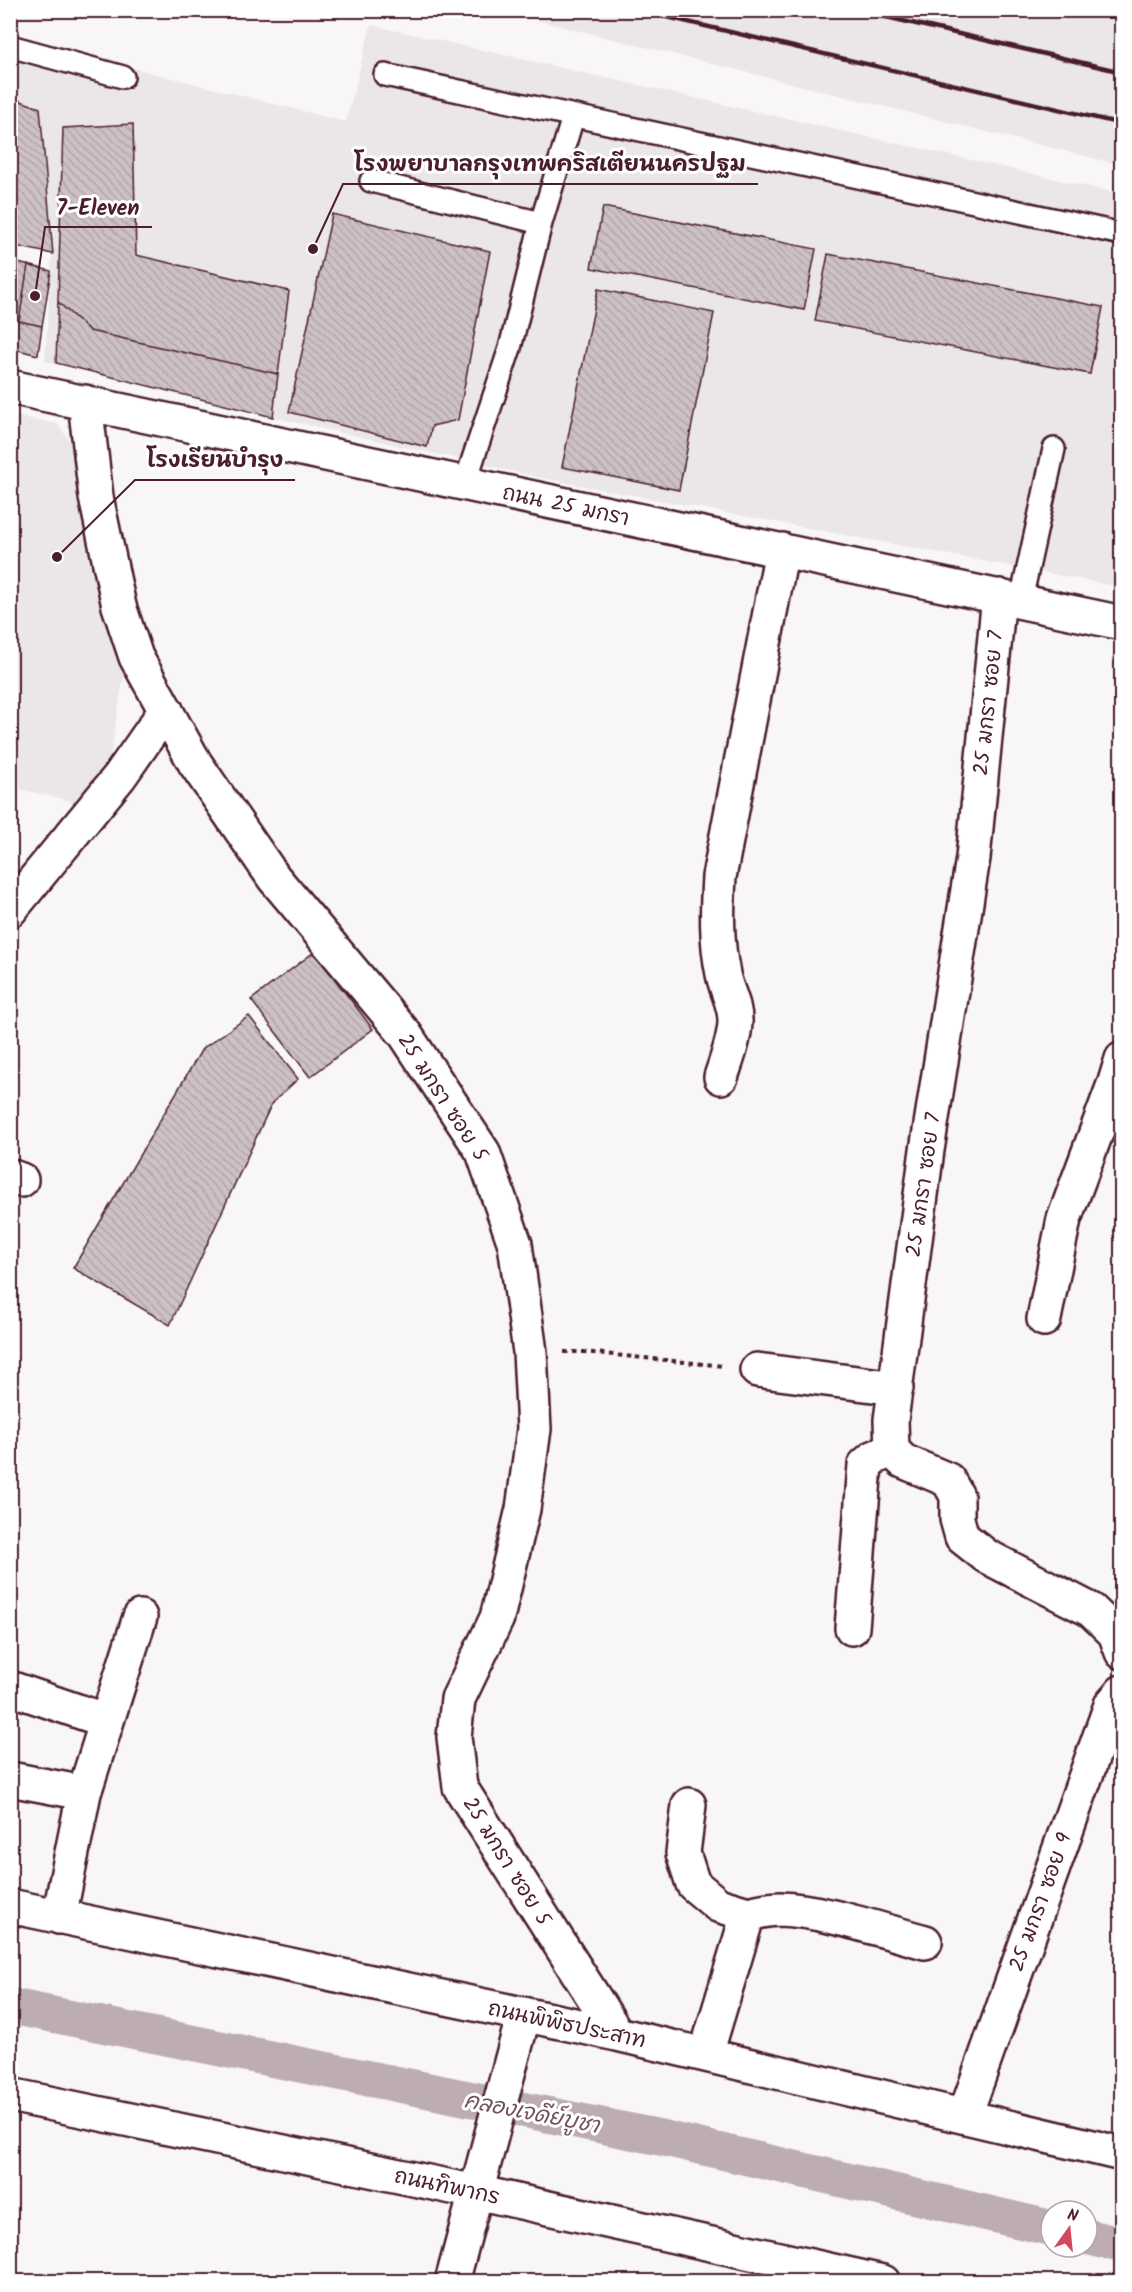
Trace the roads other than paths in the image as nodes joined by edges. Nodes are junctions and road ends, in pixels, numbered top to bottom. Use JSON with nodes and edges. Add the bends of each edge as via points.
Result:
{"nodes":[{"id":1,"x":10,"y":46,"type":"edge"},
{"id":2,"x":385,"y":75,"type":"dead end"},
{"id":3,"x":123,"y":77,"type":"dead end"},
{"id":4,"x":573,"y":117,"type":"junction"},
{"id":5,"x":370,"y":181,"type":"dead end"},
{"id":6,"x":541,"y":223,"type":"junction"},
{"id":7,"x":1122,"y":234,"type":"edge"},
{"id":8,"x":10,"y":387,"type":"edge"},
{"id":9,"x":85,"y":402,"type":"junction"},
{"id":10,"x":1054,"y":449,"type":"dead end"},
{"id":11,"x":465,"y":483,"type":"junction"},
{"id":12,"x":782,"y":550,"type":"junction"},
{"id":13,"x":1010,"y":598,"type":"junction"},
{"id":14,"x":1122,"y":623,"type":"edge"},
{"id":15,"x":166,"y":710,"type":"junction"},
{"id":16,"x":10,"y":910,"type":"edge"},
{"id":17,"x":1122,"y":1059,"type":"edge"},
{"id":18,"x":721,"y":1077,"type":"dead end"},
{"id":19,"x":1044,"y":1319,"type":"dead end"},
{"id":20,"x":757,"y":1370,"type":"road end"},
{"id":21,"x":896,"y":1388,"type":"junction"},
{"id":22,"x":892,"y":1450,"type":"junction"},
{"id":23,"x":140,"y":1617,"type":"dead end"},
{"id":24,"x":852,"y":1628,"type":"dead end"},
{"id":25,"x":1122,"y":1652,"type":"edge"},
{"id":26,"x":10,"y":1688,"type":"edge"},
{"id":27,"x":1122,"y":1692,"type":"edge"},
{"id":28,"x":107,"y":1721,"type":"junction"},
{"id":29,"x":10,"y":1779,"type":"edge"},
{"id":30,"x":84,"y":1793,"type":"junction"},
{"id":31,"x":689,"y":1805,"type":"dead end"},
{"id":32,"x":10,"y":1906,"type":"edge"},
{"id":33,"x":748,"y":1914,"type":"junction"},
{"id":34,"x":59,"y":1917,"type":"junction"},
{"id":35,"x":925,"y":1942,"type":"dead end"},
{"id":36,"x":524,"y":2014,"type":"junction"},
{"id":37,"x":617,"y":2034,"type":"junction"},
{"id":38,"x":706,"y":2054,"type":"junction"},
{"id":39,"x":10,"y":2095,"type":"edge"},
{"id":40,"x":964,"y":2115,"type":"junction"},
{"id":41,"x":1122,"y":2154,"type":"edge"},
{"id":42,"x":476,"y":2192,"type":"junction"},
{"id":43,"x":803,"y":2273,"type":"edge"},
{"id":44,"x":452,"y":2282,"type":"edge"},
{"id":45,"x":883,"y":2282,"type":"edge"}],
"edges":[{"from":1,"to":3,"type":"lane"},
{"from":2,"to":4,"type":"lane"},
{"from":4,"to":6,"type":"lane"},
{"from":4,"to":7,"type":"lane"},
{"from":5,"to":6,"type":"lane"},
{"from":6,"to":11,"type":"lane","via":[[510,348]]},
{"from":8,"to":9,"type":"street","name":"ถนน 25 มกรา"},
{"from":9,"to":11,"type":"street","name":"ถนน 25 มกรา"},
{"from":9,"to":15,"type":"street","name":"25 มกรา ซอย 5","via":[[96,497],[119,606],[136,657]]},
{"from":10,"to":13,"type":"lane"},
{"from":11,"to":12,"type":"street","name":"ถนน 25 มกรา"},
{"from":12,"to":13,"type":"street","name":"ถนน 25 มกรา"},
{"from":12,"to":18,"type":"street","via":[[719,877],[718,948],[736,1021]]},
{"from":13,"to":14,"type":"street","name":"ถนน 25 มกรา"},
{"from":13,"to":21,"type":"street","name":"25 มกรา ซอย 7","via":[[927,1150]]},
{"from":15,"to":16,"type":"street","via":[[120,776]]},
{"from":15,"to":37,"type":"street","name":"25 มกรา ซอย 5","via":[[195,764],[274,878],[405,1034],[483,1152],[515,1244],[530,1352],[534,1429],[523,1509],[497,1618],[458,1699],[454,1737],[457,1764],[460,1787]]},
{"from":17,"to":19,"type":"street","via":[[1064,1219]]},
{"from":20,"to":21,"type":"street"},
{"from":21,"to":22,"type":"street","name":"25 มกรา ซอย 7"},
{"from":22,"to":24,"type":"street","via":[[865,1465]]},
{"from":22,"to":25,"type":"street","via":[[903,1461],[948,1480],[957,1496],[962,1537],[992,1559],[1091,1610],[1115,1633]]},
{"from":23,"to":28,"type":"street"},
{"from":26,"to":28,"type":"street"},
{"from":27,"to":40,"type":"street","name":"25 มกรา ซอย 9","via":[[1111,1705]]},
{"from":28,"to":30,"type":"street"},
{"from":29,"to":30,"type":"street"},
{"from":30,"to":34,"type":"street"},
{"from":31,"to":33,"type":"street","via":[[683,1853],[693,1884],[718,1905]]},
{"from":32,"to":34,"type":"street","name":"ถนนพิพิธประสาท"},
{"from":33,"to":35,"type":"street","via":[[778,1909],[798,1911]]},
{"from":33,"to":38,"type":"street"},
{"from":34,"to":36,"type":"street","name":"ถนนพิพิธประสาท"},
{"from":36,"to":37,"type":"street","name":"ถนนพิพิธประสาท"},
{"from":36,"to":42,"type":"street"},
{"from":37,"to":38,"type":"street","name":"ถนนพิพิธประสาท"},
{"from":38,"to":40,"type":"street","name":"ถนนพิพิธประสาท"},
{"from":39,"to":42,"type":"street","name":"ถนนทิพากร"},
{"from":40,"to":41,"type":"street","name":"ถนนพิพิธประสาท"},
{"from":42,"to":43,"type":"street","name":"ถนนทิพากร"},
{"from":42,"to":44,"type":"street"},
{"from":43,"to":45,"type":"street","name":"ถนนทิพากร"}]}
